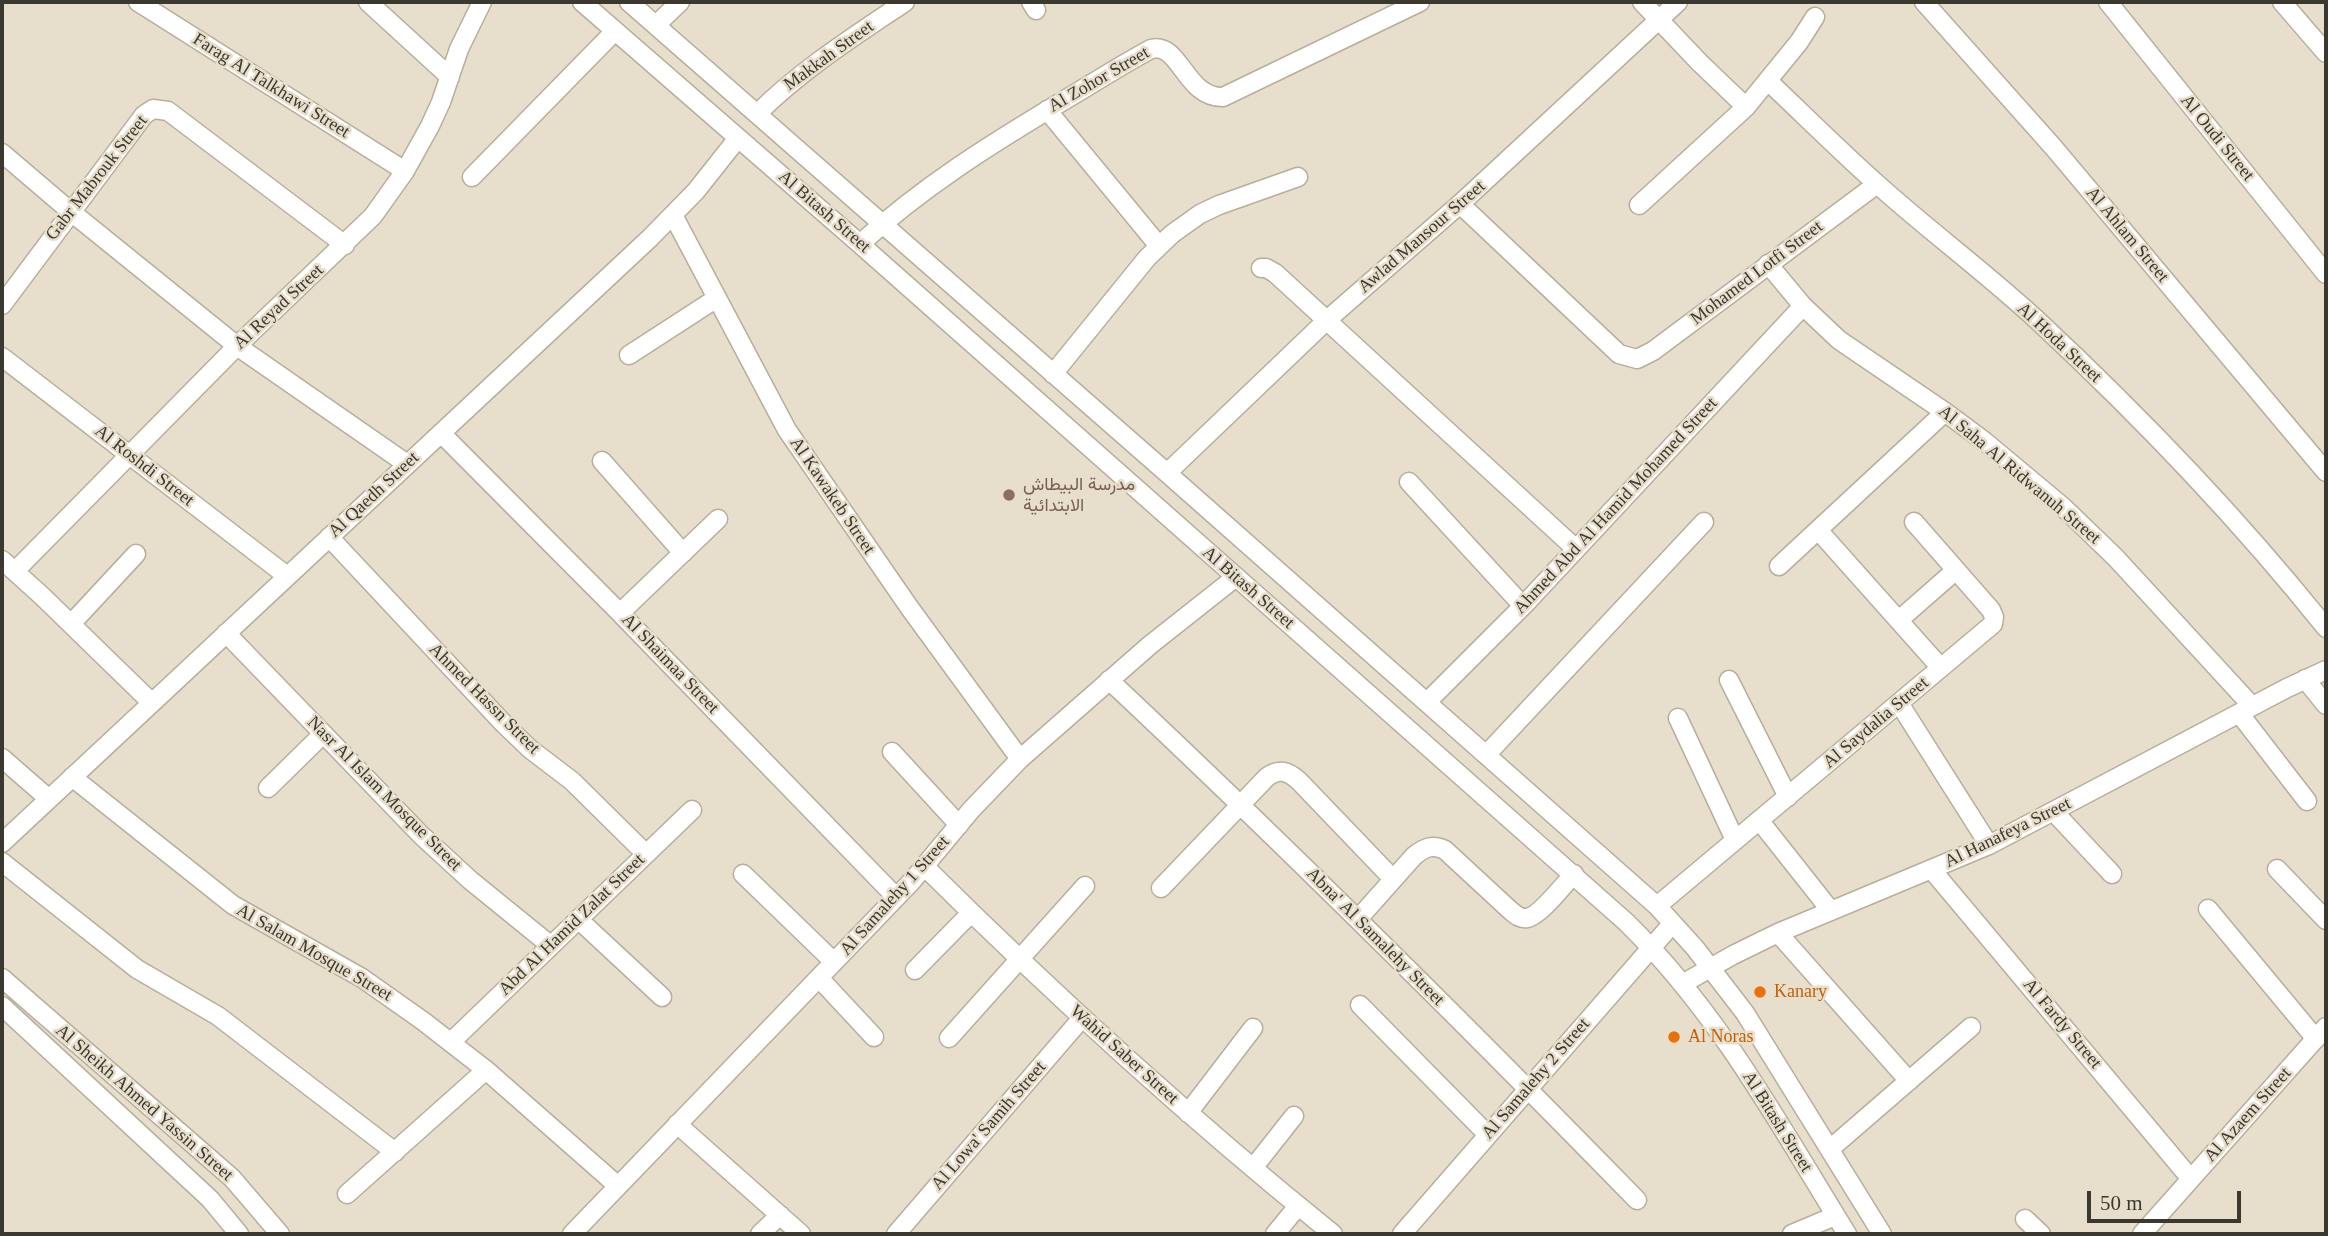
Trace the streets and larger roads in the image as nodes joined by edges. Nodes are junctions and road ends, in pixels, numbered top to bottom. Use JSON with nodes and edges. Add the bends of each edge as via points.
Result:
{"nodes":[{"id":1,"x":138,"y":2,"type":"edge"},
{"id":2,"x":368,"y":2,"type":"edge"},
{"id":3,"x":482,"y":2,"type":"edge"},
{"id":4,"x":582,"y":2,"type":"edge"},
{"id":5,"x":629,"y":2,"type":"edge"},
{"id":6,"x":680,"y":2,"type":"edge"},
{"id":7,"x":905,"y":2,"type":"edge"},
{"id":8,"x":1420,"y":2,"type":"edge"},
{"id":9,"x":1642,"y":2,"type":"edge"},
{"id":10,"x":1678,"y":2,"type":"edge"},
{"id":11,"x":1924,"y":2,"type":"edge"},
{"id":12,"x":2108,"y":2,"type":"edge"},
{"id":13,"x":2282,"y":2,"type":"edge"},
{"id":14,"x":1815,"y":17,"type":"dead end"},
{"id":15,"x":1659,"y":20,"type":"junction"},
{"id":16,"x":656,"y":25,"type":"junction"},
{"id":17,"x":615,"y":31,"type":"junction"},
{"id":18,"x":2326,"y":53,"type":"edge"},
{"id":19,"x":450,"y":77,"type":"junction"},
{"id":20,"x":1769,"y":81,"type":"junction"},
{"id":21,"x":1746,"y":107,"type":"junction"},
{"id":22,"x":1047,"y":110,"type":"junction"},
{"id":23,"x":757,"y":114,"type":"junction"},
{"id":24,"x":738,"y":138,"type":"junction"},
{"id":25,"x":2,"y":153,"type":"edge"},
{"id":26,"x":405,"y":171,"type":"junction"},
{"id":27,"x":472,"y":177,"type":"dead end"},
{"id":28,"x":1298,"y":177,"type":"dead end"},
{"id":29,"x":1877,"y":184,"type":"junction"},
{"id":30,"x":1460,"y":204,"type":"junction"},
{"id":31,"x":1639,"y":205,"type":"dead end"},
{"id":32,"x":70,"y":211,"type":"junction"},
{"id":33,"x":673,"y":215,"type":"junction"},
{"id":34,"x":883,"y":223,"type":"junction"},
{"id":35,"x":860,"y":244,"type":"junction"},
{"id":36,"x":345,"y":245,"type":"junction"},
{"id":37,"x":1159,"y":246,"type":"junction"},
{"id":38,"x":1768,"y":264,"type":"junction"},
{"id":39,"x":1261,"y":268,"type":"dead end"},
{"id":40,"x":2326,"y":274,"type":"edge"},
{"id":41,"x":4,"y":295,"type":"edge"},
{"id":42,"x":717,"y":298,"type":"junction"},
{"id":43,"x":1803,"y":306,"type":"junction"},
{"id":44,"x":1327,"y":320,"type":"junction"},
{"id":45,"x":237,"y":346,"type":"junction"},
{"id":46,"x":629,"y":355,"type":"dead end"},
{"id":47,"x":2,"y":356,"type":"edge"},
{"id":48,"x":1053,"y":374,"type":"junction"},
{"id":49,"x":1945,"y":411,"type":"junction"},
{"id":50,"x":440,"y":433,"type":"junction"},
{"id":51,"x":130,"y":455,"type":"junction"},
{"id":52,"x":602,"y":461,"type":"dead end"},
{"id":53,"x":407,"y":464,"type":"junction"},
{"id":54,"x":2326,"y":472,"type":"edge"},
{"id":55,"x":1167,"y":473,"type":"junction"},
{"id":56,"x":1409,"y":482,"type":"dead end"},
{"id":57,"x":718,"y":519,"type":"dead end"},
{"id":58,"x":1703,"y":522,"type":"dead end"},
{"id":59,"x":1913,"y":522,"type":"dead end"},
{"id":60,"x":1818,"y":530,"type":"junction"},
{"id":61,"x":329,"y":537,"type":"junction"},
{"id":62,"x":1576,"y":549,"type":"junction"},
{"id":63,"x":683,"y":553,"type":"junction"},
{"id":64,"x":136,"y":554,"type":"dead end"},
{"id":65,"x":9,"y":566,"type":"edge"},
{"id":66,"x":1779,"y":566,"type":"dead end"},
{"id":67,"x":1956,"y":570,"type":"junction"},
{"id":68,"x":287,"y":576,"type":"junction"},
{"id":69,"x":1236,"y":577,"type":"junction"},
{"id":70,"x":1522,"y":606,"type":"junction"},
{"id":71,"x":620,"y":613,"type":"junction"},
{"id":72,"x":1899,"y":620,"type":"junction"},
{"id":73,"x":71,"y":624,"type":"junction"},
{"id":74,"x":2326,"y":628,"type":"edge"},
{"id":75,"x":226,"y":633,"type":"junction"},
{"id":76,"x":1941,"y":668,"type":"junction"},
{"id":77,"x":2326,"y":670,"type":"edge"},
{"id":78,"x":2305,"y":679,"type":"junction"},
{"id":79,"x":1108,"y":680,"type":"junction"},
{"id":80,"x":1728,"y":680,"type":"dead end"},
{"id":81,"x":1409,"y":686,"type":"junction"},
{"id":82,"x":1427,"y":702,"type":"junction"},
{"id":83,"x":152,"y":703,"type":"junction"},
{"id":84,"x":1899,"y":703,"type":"junction"},
{"id":85,"x":2326,"y":705,"type":"edge"},
{"id":86,"x":1386,"y":709,"type":"junction"},
{"id":87,"x":2246,"y":710,"type":"junction"},
{"id":88,"x":1678,"y":718,"type":"dead end"},
{"id":89,"x":323,"y":734,"type":"junction"},
{"id":90,"x":892,"y":752,"type":"dead end"},
{"id":91,"x":1486,"y":754,"type":"junction"},
{"id":92,"x":2,"y":758,"type":"edge"},
{"id":93,"x":1020,"y":759,"type":"junction"},
{"id":94,"x":72,"y":777,"type":"junction"},
{"id":95,"x":268,"y":788,"type":"dead end"},
{"id":96,"x":1788,"y":797,"type":"junction"},
{"id":97,"x":49,"y":799,"type":"junction"},
{"id":98,"x":2307,"y":801,"type":"dead end"},
{"id":99,"x":1240,"y":804,"type":"junction"},
{"id":100,"x":692,"y":810,"type":"dead end"},
{"id":101,"x":2054,"y":812,"type":"junction"},
{"id":102,"x":1759,"y":820,"type":"junction"},
{"id":103,"x":959,"y":825,"type":"junction"},
{"id":104,"x":1735,"y":840,"type":"junction"},
{"id":105,"x":2,"y":843,"type":"edge"},
{"id":106,"x":1989,"y":845,"type":"junction"},
{"id":107,"x":646,"y":854,"type":"junction"},
{"id":108,"x":2,"y":862,"type":"edge"},
{"id":109,"x":924,"y":866,"type":"junction"},
{"id":110,"x":2277,"y":869,"type":"dead end"},
{"id":111,"x":1933,"y":870,"type":"junction"},
{"id":112,"x":743,"y":874,"type":"dead end"},
{"id":113,"x":1574,"y":874,"type":"junction"},
{"id":114,"x":2112,"y":874,"type":"dead end"},
{"id":115,"x":1394,"y":879,"type":"junction"},
{"id":116,"x":1085,"y":886,"type":"dead end"},
{"id":117,"x":1161,"y":888,"type":"dead end"},
{"id":118,"x":896,"y":897,"type":"junction"},
{"id":119,"x":1657,"y":906,"type":"junction"},
{"id":120,"x":2208,"y":909,"type":"dead end"},
{"id":121,"x":1831,"y":911,"type":"junction"},
{"id":122,"x":971,"y":913,"type":"junction"},
{"id":123,"x":578,"y":919,"type":"junction"},
{"id":124,"x":1357,"y":919,"type":"junction"},
{"id":125,"x":2326,"y":920,"type":"edge"},
{"id":126,"x":1672,"y":924,"type":"junction"},
{"id":127,"x":1778,"y":933,"type":"junction"},
{"id":128,"x":550,"y":946,"type":"junction"},
{"id":129,"x":1651,"y":946,"type":"junction"},
{"id":130,"x":1019,"y":959,"type":"junction"},
{"id":131,"x":834,"y":962,"type":"junction"},
{"id":132,"x":1711,"y":967,"type":"junction"},
{"id":133,"x":915,"y":970,"type":"dead end"},
{"id":134,"x":2,"y":978,"type":"edge"},
{"id":135,"x":819,"y":978,"type":"junction"},
{"id":136,"x":1684,"y":983,"type":"junction"},
{"id":137,"x":662,"y":997,"type":"dead end"},
{"id":138,"x":1360,"y":1005,"type":"dead end"},
{"id":139,"x":2,"y":1006,"type":"edge"},
{"id":140,"x":1082,"y":1018,"type":"junction"},
{"id":141,"x":1971,"y":1027,"type":"dead end"},
{"id":142,"x":1253,"y":1028,"type":"dead end"},
{"id":143,"x":2321,"y":1033,"type":"edge"},
{"id":144,"x":874,"y":1037,"type":"dead end"},
{"id":145,"x":949,"y":1038,"type":"dead end"},
{"id":146,"x":451,"y":1042,"type":"junction"},
{"id":147,"x":486,"y":1070,"type":"junction"},
{"id":148,"x":1909,"y":1081,"type":"junction"},
{"id":149,"x":1528,"y":1089,"type":"junction"},
{"id":150,"x":1188,"y":1113,"type":"junction"},
{"id":151,"x":1294,"y":1116,"type":"dead end"},
{"id":152,"x":677,"y":1124,"type":"junction"},
{"id":153,"x":1488,"y":1135,"type":"junction"},
{"id":154,"x":1830,"y":1149,"type":"junction"},
{"id":155,"x":394,"y":1152,"type":"junction"},
{"id":156,"x":1253,"y":1168,"type":"junction"},
{"id":157,"x":2191,"y":1179,"type":"junction"},
{"id":158,"x":618,"y":1186,"type":"junction"},
{"id":159,"x":347,"y":1194,"type":"dead end"},
{"id":160,"x":1637,"y":1200,"type":"dead end"},
{"id":161,"x":1298,"y":1206,"type":"junction"},
{"id":162,"x":780,"y":1215,"type":"junction"},
{"id":163,"x":1835,"y":1216,"type":"junction"},
{"id":164,"x":2025,"y":1219,"type":"dead end"},
{"id":165,"x":239,"y":1234,"type":"edge"},
{"id":166,"x":280,"y":1234,"type":"edge"},
{"id":167,"x":572,"y":1234,"type":"edge"},
{"id":168,"x":760,"y":1234,"type":"edge"},
{"id":169,"x":801,"y":1234,"type":"edge"},
{"id":170,"x":896,"y":1234,"type":"edge"},
{"id":171,"x":1275,"y":1234,"type":"edge"},
{"id":172,"x":1333,"y":1234,"type":"edge"},
{"id":173,"x":1402,"y":1234,"type":"edge"},
{"id":174,"x":1792,"y":1234,"type":"edge"},
{"id":175,"x":1847,"y":1234,"type":"edge"},
{"id":176,"x":1882,"y":1234,"type":"edge"},
{"id":177,"x":2041,"y":1234,"type":"edge"},
{"id":178,"x":2142,"y":1234,"type":"edge"}],
"edges":[{"from":1,"to":26,"type":"street","name":"Farag Al Talkhawi Street"},
{"from":2,"to":19,"type":"street"},
{"from":3,"to":19,"type":"street","name":"Al Reyad Street"},
{"from":4,"to":17,"type":"street","name":"Al Bitash Street"},
{"from":5,"to":16,"type":"street","name":"Al Bitash Street"},
{"from":6,"to":16,"type":"street"},
{"from":7,"to":23,"type":"street","name":"Makkah Street","via":[[813,65]]},
{"from":8,"to":22,"type":"street","name":"Al Zohor Street","via":[[1223,97],[1198,89],[1167,51],[1155,47]]},
{"from":9,"to":15,"type":"street"},
{"from":10,"to":15,"type":"street","name":"Awlad Mansour Street"},
{"from":11,"to":54,"type":"street","name":"Al Ahlam Street","via":[[2054,148]]},
{"from":12,"to":40,"type":"street","name":"Al Oudi Street"},
{"from":13,"to":18,"type":"street"},
{"from":14,"to":20,"type":"street"},
{"from":15,"to":21,"type":"street"},
{"from":15,"to":30,"type":"street","name":"Awlad Mansour Street"},
{"from":16,"to":23,"type":"street","name":"Al Bitash Street"},
{"from":17,"to":24,"type":"street","name":"Al Bitash Street"},
{"from":17,"to":27,"type":"street"},
{"from":19,"to":26,"type":"street","name":"Al Reyad Street"},
{"from":20,"to":21,"type":"street"},
{"from":20,"to":29,"type":"street","name":"Al Hoda Street"},
{"from":21,"to":31,"type":"street"},
{"from":22,"to":34,"type":"street","name":"Al Zohor Street","via":[[947,173]]},
{"from":22,"to":37,"type":"street"},
{"from":23,"to":34,"type":"street","name":"Al Bitash Street"},
{"from":24,"to":33,"type":"street","name":"Al Qaedh Street"},
{"from":24,"to":35,"type":"street","name":"Al Bitash Street"},
{"from":25,"to":32,"type":"street"},
{"from":26,"to":36,"type":"street","name":"Al Reyad Street"},
{"from":28,"to":37,"type":"street","via":[[1200,214]]},
{"from":29,"to":38,"type":"street","name":"Mohamed Lotfi Street"},
{"from":29,"to":74,"type":"street","name":"Al Hoda Street","via":[[2091,372],[2217,500]]},
{"from":30,"to":38,"type":"street","name":"Mohamed Lotfi Street","via":[[1619,354],[1637,359]]},
{"from":30,"to":44,"type":"street","name":"Awlad Mansour Street"},
{"from":32,"to":36,"type":"street","name":"Gabr Mabrouk Street","via":[[144,115],[158,108]]},
{"from":32,"to":41,"type":"street","name":"Gabr Mabrouk Street"},
{"from":32,"to":45,"type":"street"},
{"from":33,"to":42,"type":"street","name":"Al Kawakeb Street"},
{"from":33,"to":50,"type":"street","name":"Al Qaedh Street"},
{"from":34,"to":35,"type":"street","name":"Al Zohor Street"},
{"from":34,"to":48,"type":"street","name":"Al Bitash Street"},
{"from":35,"to":69,"type":"street","name":"Al Bitash Street"},
{"from":36,"to":45,"type":"street","name":"Al Reyad Street"},
{"from":37,"to":48,"type":"street"},
{"from":38,"to":43,"type":"street","name":"Al Saha Al Ridwanuh Street"},
{"from":39,"to":44,"type":"street","via":[[1275,273]]},
{"from":42,"to":46,"type":"street"},
{"from":42,"to":93,"type":"street","name":"Al Kawakeb Street","via":[[807,461]]},
{"from":43,"to":49,"type":"street","name":"Al Saha Al Ridwanuh Street","via":[[1839,340]]},
{"from":43,"to":62,"type":"street","name":"Ahmed Abd Al Hamid Mohamed Street"},
{"from":44,"to":55,"type":"street","name":"Awlad Mansour Street"},
{"from":44,"to":62,"type":"street"},
{"from":45,"to":51,"type":"street","name":"Al Reyad Street"},
{"from":45,"to":53,"type":"street"},
{"from":47,"to":51,"type":"street","name":"Al Roshdi Street"},
{"from":48,"to":55,"type":"street","name":"Al Bitash Street"},
{"from":49,"to":60,"type":"street"},
{"from":49,"to":87,"type":"street","name":"Al Saha Al Ridwanuh Street","via":[[2063,507],[2115,557]]},
{"from":50,"to":53,"type":"street","name":"Al Qaedh Street"},
{"from":50,"to":71,"type":"street","name":"Al Shaimaa Street"},
{"from":51,"to":65,"type":"street","name":"Al Reyad Street"},
{"from":51,"to":68,"type":"street","name":"Al Roshdi Street"},
{"from":52,"to":63,"type":"street"},
{"from":53,"to":61,"type":"street","name":"Al Qaedh Street"},
{"from":55,"to":81,"type":"street","name":"Al Bitash Street"},
{"from":56,"to":70,"type":"street"},
{"from":57,"to":63,"type":"street"},
{"from":58,"to":91,"type":"street"},
{"from":59,"to":67,"type":"street","name":"Al Saydalia Street"},
{"from":60,"to":66,"type":"street"},
{"from":60,"to":72,"type":"street"},
{"from":61,"to":68,"type":"street","name":"Al Qaedh Street"},
{"from":61,"to":107,"type":"street","name":"Ahmed Hassn Street","via":[[504,724],[572,781]]},
{"from":62,"to":70,"type":"street","name":"Ahmed Abd Al Hamid Mohamed Street"},
{"from":63,"to":71,"type":"street"},
{"from":64,"to":73,"type":"street"},
{"from":65,"to":73,"type":"street"},
{"from":67,"to":72,"type":"street"},
{"from":67,"to":76,"type":"street","name":"Al Saydalia Street","via":[[1991,610],[1994,621],[1988,631]]},
{"from":68,"to":75,"type":"street","name":"Al Qaedh Street"},
{"from":69,"to":79,"type":"street","name":"Al Samalehy 1 Street"},
{"from":69,"to":86,"type":"street","name":"Al Bitash Street"},
{"from":70,"to":82,"type":"street","name":"Ahmed Abd Al Hamid Mohamed Street"},
{"from":71,"to":118,"type":"street","name":"Al Shaimaa Street"},
{"from":72,"to":76,"type":"street"},
{"from":73,"to":83,"type":"street"},
{"from":75,"to":83,"type":"street","name":"Al Qaedh Street"},
{"from":75,"to":89,"type":"street","name":"Nasr Al Islam Mosque Street"},
{"from":76,"to":84,"type":"street","name":"Al Saydalia Street"},
{"from":77,"to":78,"type":"street","name":"Al Hanafeya Street"},
{"from":78,"to":85,"type":"street"},
{"from":78,"to":87,"type":"street","name":"Al Hanafeya Street"},
{"from":79,"to":93,"type":"street","name":"Al Samalehy 1 Street"},
{"from":79,"to":99,"type":"street","name":"Abna' Al Samalehy Street"},
{"from":80,"to":96,"type":"street"},
{"from":81,"to":82,"type":"street","name":"Al Bitash Street"},
{"from":81,"to":86,"type":"street"},
{"from":82,"to":91,"type":"street","name":"Al Bitash Street"},
{"from":83,"to":94,"type":"street","name":"Al Qaedh Street"},
{"from":84,"to":96,"type":"street","name":"Al Saydalia Street"},
{"from":84,"to":106,"type":"street"},
{"from":86,"to":113,"type":"street","name":"Al Bitash Street"},
{"from":87,"to":98,"type":"street","name":"Al Saha Al Ridwanuh Street"},
{"from":87,"to":101,"type":"street","name":"Al Hanafeya Street"},
{"from":88,"to":104,"type":"street"},
{"from":89,"to":95,"type":"street"},
{"from":89,"to":128,"type":"street","name":"Nasr Al Islam Mosque Street","via":[[422,835]]},
{"from":90,"to":103,"type":"street"},
{"from":91,"to":119,"type":"street","name":"Al Bitash Street"},
{"from":92,"to":97,"type":"street"},
{"from":93,"to":103,"type":"street","name":"Al Samalehy 1 Street"},
{"from":94,"to":97,"type":"street","name":"Al Qaedh Street"},
{"from":94,"to":146,"type":"street","name":"Al Salam Mosque Street","via":[[233,905],[362,978]]},
{"from":96,"to":102,"type":"street","name":"Al Saydalia Street"},
{"from":97,"to":105,"type":"street","name":"Al Qaedh Street"},
{"from":99,"to":115,"type":"street","via":[[1271,774],[1290,773]]},
{"from":99,"to":117,"type":"street"},
{"from":99,"to":124,"type":"street","name":"Abna' Al Samalehy Street"},
{"from":100,"to":107,"type":"street","name":"Abd Al Hamid Zalat Street"},
{"from":101,"to":106,"type":"street","name":"Al Hanafeya Street"},
{"from":101,"to":114,"type":"street"},
{"from":102,"to":104,"type":"street","name":"Al Saydalia Street"},
{"from":102,"to":121,"type":"street"},
{"from":103,"to":109,"type":"street","name":"Al Samalehy 1 Street"},
{"from":104,"to":119,"type":"street","name":"Al Saydalia Street"},
{"from":106,"to":111,"type":"street","name":"Al Hanafeya Street"},
{"from":107,"to":123,"type":"street","name":"Abd Al Hamid Zalat Street"},
{"from":108,"to":155,"type":"street","via":[[127,962],[218,1016]]},
{"from":109,"to":118,"type":"street","name":"Al Samalehy 1 Street"},
{"from":109,"to":122,"type":"street","name":"Wahid Saber Street"},
{"from":110,"to":125,"type":"street"},
{"from":111,"to":121,"type":"street","name":"Al Hanafeya Street"},
{"from":111,"to":157,"type":"street","name":"Al Fardy Street"},
{"from":112,"to":131,"type":"street"},
{"from":113,"to":115,"type":"street","via":[[1527,918],[1515,915],[1439,847],[1420,851]]},
{"from":113,"to":129,"type":"street","name":"Al Bitash Street"},
{"from":115,"to":124,"type":"street"},
{"from":116,"to":130,"type":"street"},
{"from":118,"to":131,"type":"street","name":"Al Samalehy 1 Street"},
{"from":119,"to":126,"type":"street","name":"Al Bitash Street"},
{"from":120,"to":143,"type":"street"},
{"from":121,"to":127,"type":"street","name":"Al Hanafeya Street"},
{"from":122,"to":130,"type":"street","name":"Wahid Saber Street"},
{"from":122,"to":133,"type":"street"},
{"from":123,"to":128,"type":"street","name":"Abd Al Hamid Zalat Street"},
{"from":123,"to":137,"type":"street"},
{"from":124,"to":149,"type":"street","name":"Abna' Al Samalehy Street"},
{"from":126,"to":129,"type":"street","name":"Al Samalehy 2 Street"},
{"from":126,"to":132,"type":"street","name":"Al Bitash Street"},
{"from":127,"to":132,"type":"street","name":"Al Hanafeya Street"},
{"from":127,"to":148,"type":"street"},
{"from":128,"to":146,"type":"street","name":"Abd Al Hamid Zalat Street"},
{"from":129,"to":136,"type":"street","name":"Al Bitash Street"},
{"from":129,"to":149,"type":"street","name":"Al Samalehy 2 Street"},
{"from":130,"to":140,"type":"street","name":"Wahid Saber Street"},
{"from":130,"to":145,"type":"street"},
{"from":131,"to":135,"type":"street","name":"Al Samalehy 1 Street"},
{"from":132,"to":136,"type":"street","name":"Al Hanafeya Street"},
{"from":132,"to":154,"type":"street","name":"Al Bitash Street"},
{"from":134,"to":166,"type":"street","name":"Al Sheikh Ahmed Yassin Street","via":[[232,1178]]},
{"from":135,"to":144,"type":"street"},
{"from":135,"to":152,"type":"street","name":"Al Samalehy 1 Street"},
{"from":136,"to":163,"type":"street","name":"Al Bitash Street","via":[[1726,1039]]},
{"from":138,"to":153,"type":"street"},
{"from":139,"to":165,"type":"street","name":"Al Sheikh Ahmed Yassin Street","via":[[210,1199]]},
{"from":140,"to":150,"type":"street","name":"Wahid Saber Street"},
{"from":140,"to":170,"type":"street","name":"Al Lowa' Samih Street"},
{"from":141,"to":148,"type":"street"},
{"from":142,"to":150,"type":"street"},
{"from":143,"to":157,"type":"street","name":"Al Azaem Street"},
{"from":146,"to":147,"type":"street","name":"Al Salam Mosque Street"},
{"from":147,"to":155,"type":"street"},
{"from":147,"to":158,"type":"street","name":"Al Salam Mosque Street"},
{"from":148,"to":154,"type":"street"},
{"from":149,"to":153,"type":"street","name":"Al Samalehy 2 Street"},
{"from":149,"to":160,"type":"street","name":"Abna' Al Samalehy Street"},
{"from":150,"to":156,"type":"street","name":"Wahid Saber Street"},
{"from":151,"to":156,"type":"street"},
{"from":152,"to":158,"type":"street","name":"Al Samalehy 1 Street"},
{"from":152,"to":162,"type":"street"},
{"from":153,"to":173,"type":"street","name":"Al Samalehy 2 Street"},
{"from":154,"to":176,"type":"street","name":"Al Bitash Street"},
{"from":155,"to":159,"type":"street"},
{"from":156,"to":161,"type":"street","name":"Wahid Saber Street"},
{"from":157,"to":178,"type":"street","name":"Al Azaem Street"},
{"from":158,"to":167,"type":"street","name":"Al Samalehy 1 Street"},
{"from":161,"to":171,"type":"street"},
{"from":161,"to":172,"type":"street","name":"Wahid Saber Street"},
{"from":162,"to":168,"type":"street"},
{"from":162,"to":169,"type":"street"},
{"from":163,"to":174,"type":"street"},
{"from":163,"to":175,"type":"street","name":"Al Bitash Street"},
{"from":164,"to":177,"type":"street"}]}
